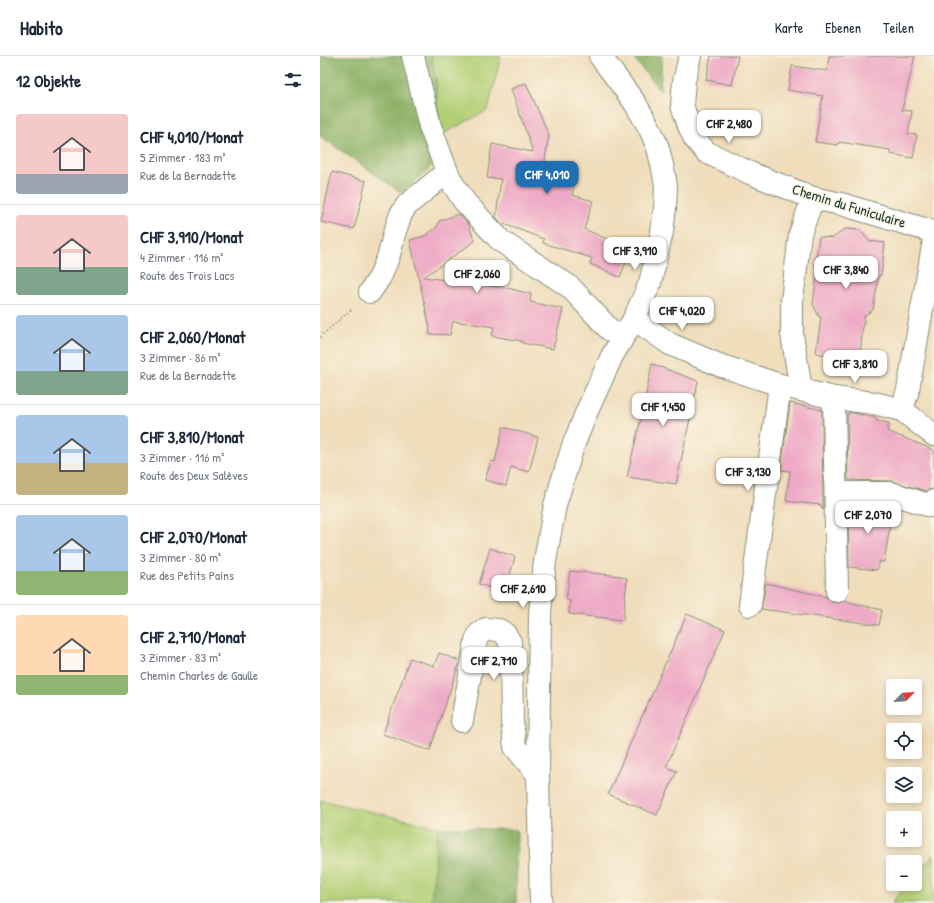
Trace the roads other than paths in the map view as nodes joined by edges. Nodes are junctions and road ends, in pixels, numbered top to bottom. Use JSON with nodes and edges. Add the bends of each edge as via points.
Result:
{"nodes":[{"id":1,"x":413,"y":56,"type":"edge"},
{"id":2,"x":600,"y":56,"type":"edge"},
{"id":3,"x":690,"y":56,"type":"edge"},
{"id":4,"x":448,"y":172,"type":"junction"},
{"id":5,"x":813,"y":198,"type":"junction"},
{"id":6,"x":934,"y":232,"type":"edge"},
{"id":7,"x":934,"y":240,"type":"edge"},
{"id":8,"x":370,"y":292,"type":"road end"},
{"id":9,"x":634,"y":320,"type":"junction"},
{"id":10,"x":926,"y":327,"type":"edge"},
{"id":11,"x":622,"y":338,"type":"junction"},
{"id":12,"x":790,"y":387,"type":"junction"},
{"id":13,"x":834,"y":398,"type":"junction"},
{"id":14,"x":902,"y":410,"type":"junction"},
{"id":15,"x":934,"y":435,"type":"edge"},
{"id":16,"x":836,"y":493,"type":"junction"},
{"id":17,"x":934,"y":501,"type":"edge"},
{"id":18,"x":837,"y":591,"type":"dead end"},
{"id":19,"x":750,"y":605,"type":"dead end"},
{"id":20,"x":462,"y":721,"type":"dead end"},
{"id":21,"x":538,"y":775,"type":"junction"},
{"id":22,"x":541,"y":903,"type":"edge"}],
"edges":[{"from":1,"to":4,"type":"street","via":[[430,126]]},
{"from":2,"to":9,"type":"street","via":[[650,129],[658,148],[666,186],[662,232],[650,283]]},
{"from":3,"to":5,"type":"street","name":"Chemin du Funiculaire","via":[[682,105],[695,139],[706,152],[750,174]]},
{"from":4,"to":8,"type":"street","via":[[407,205],[401,214],[389,255],[380,277]]},
{"from":4,"to":11,"type":"street","via":[[464,201],[502,241],[570,287],[608,329]]},
{"from":5,"to":6,"type":"street","name":"Chemin du Funiculaire","via":[[842,204]]},
{"from":5,"to":12,"type":"street","via":[[800,234],[792,301]]},
{"from":7,"to":10,"type":"street"},
{"from":9,"to":11,"type":"street"},
{"from":9,"to":12,"type":"street","via":[[670,344],[686,351],[719,365]]},
{"from":10,"to":14,"type":"street"},
{"from":11,"to":21,"type":"street","via":[[573,446],[556,505],[545,561],[540,612]]},
{"from":12,"to":13,"type":"street"},
{"from":12,"to":19,"type":"street"},
{"from":13,"to":14,"type":"street","via":[[874,403]]},
{"from":13,"to":16,"type":"street"},
{"from":14,"to":15,"type":"street"},
{"from":16,"to":17,"type":"street","via":[[891,494],[931,506]]},
{"from":16,"to":18,"type":"street"},
{"from":20,"to":21,"type":"street","via":[[476,640],[486,629],[499,630],[510,642],[515,747]]},
{"from":21,"to":22,"type":"street"}]}
